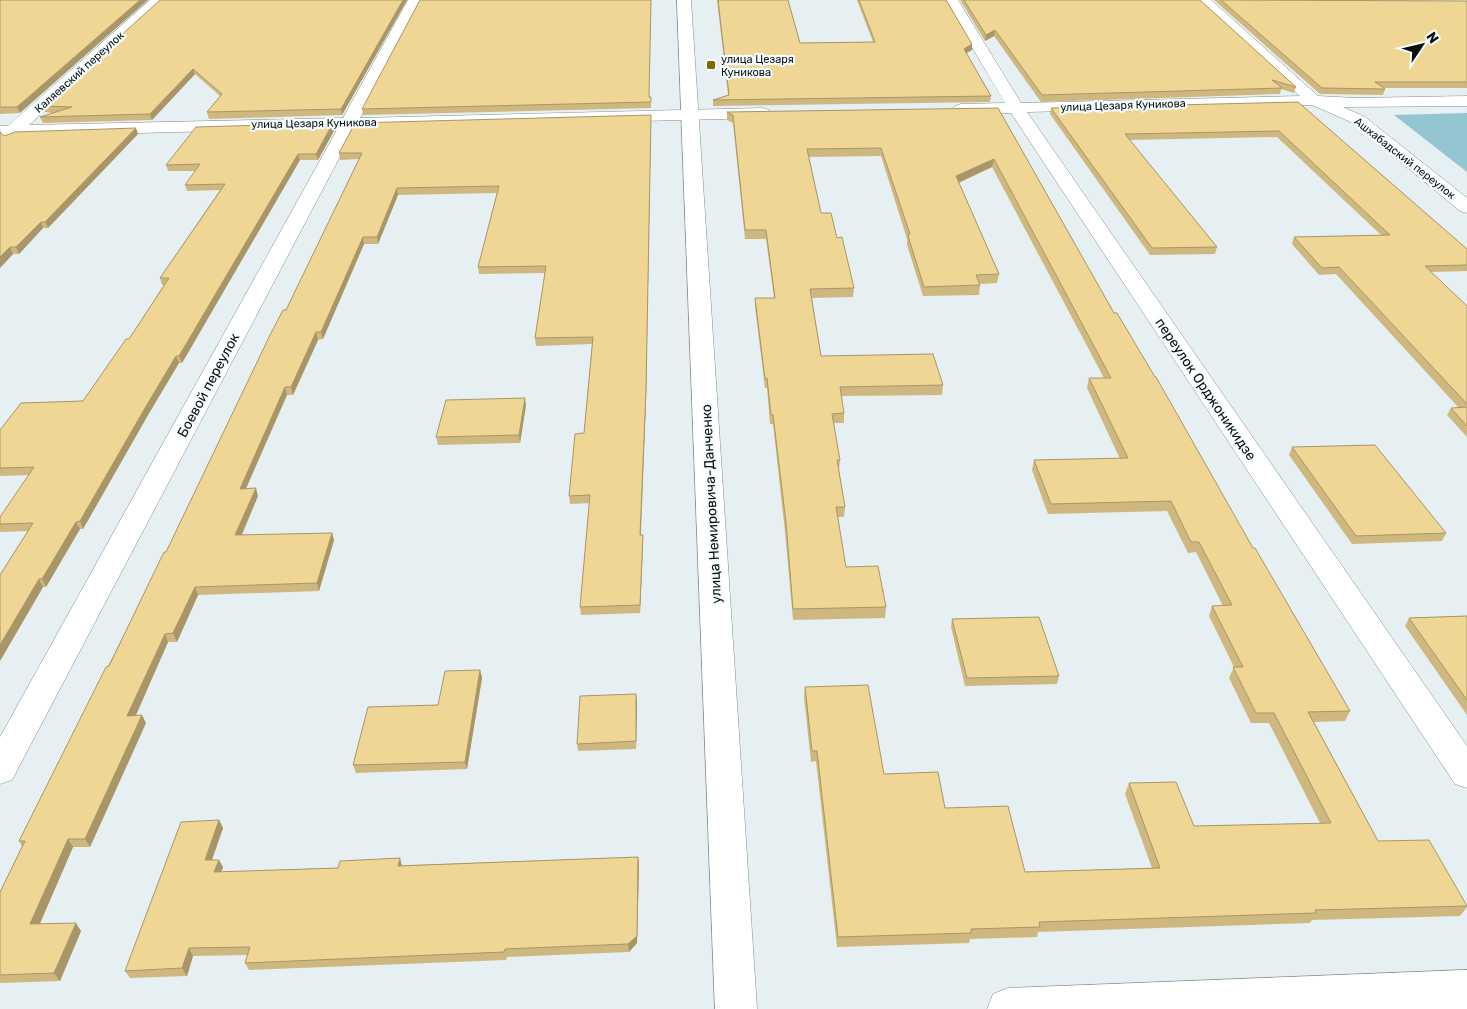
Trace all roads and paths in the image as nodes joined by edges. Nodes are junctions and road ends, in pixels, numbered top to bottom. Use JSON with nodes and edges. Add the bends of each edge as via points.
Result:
{"nodes":[{"id":1,"x":158,"y":0,"type":"edge"},
{"id":2,"x":415,"y":0,"type":"edge"},
{"id":3,"x":684,"y":0,"type":"edge"},
{"id":4,"x":951,"y":0,"type":"edge"},
{"id":5,"x":1203,"y":0,"type":"edge"},
{"id":6,"x":1314,"y":100,"type":"junction"},
{"id":7,"x":1467,"y":101,"type":"edge"},
{"id":8,"x":1017,"y":108,"type":"junction"},
{"id":9,"x":949,"y":110,"type":"edge"},
{"id":10,"x":783,"y":112,"type":"edge"},
{"id":11,"x":692,"y":114,"type":"junction"},
{"id":12,"x":350,"y":122,"type":"junction"},
{"id":13,"x":7,"y":131,"type":"edge"},
{"id":14,"x":0,"y":143,"type":"edge"},
{"id":15,"x":1467,"y":207,"type":"edge"},
{"id":16,"x":0,"y":770,"type":"edge"},
{"id":17,"x":1467,"y":774,"type":"edge"},
{"id":18,"x":1467,"y":990,"type":"edge"},
{"id":19,"x":736,"y":1009,"type":"edge"},
{"id":20,"x":1008,"y":1009,"type":"edge"}],
"edges":[{"from":1,"to":13,"type":"street","name":"Каляевский переулок"},
{"from":2,"to":12,"type":"street","name":"Боевой переулок"},
{"from":3,"to":11,"type":"street","name":"улица Немировича-Данченко"},
{"from":4,"to":8,"type":"street","name":"переулок Орджоникидзе"},
{"from":5,"to":6,"type":"street","name":"Ашхабадский переулок"},
{"from":6,"to":7,"type":"street","name":"улица Цезаря Куникова","via":[[1356,103]]},
{"from":6,"to":8,"type":"street","name":"улица Цезаря Куникова"},
{"from":6,"to":15,"type":"street","name":"Ашхабадский переулок","via":[[1359,120]]},
{"from":8,"to":9,"type":"street","name":"улица Цезаря Куникова"},
{"from":8,"to":17,"type":"street","name":"переулок Орджоникидзе"},
{"from":10,"to":11,"type":"street","name":"улица Цезаря Куникова"},
{"from":11,"to":12,"type":"street","name":"улица Цезаря Куникова"},
{"from":11,"to":19,"type":"street","name":"улица Немировича-Данченко"},
{"from":12,"to":13,"type":"street","name":"улица Цезаря Куникова"},
{"from":12,"to":16,"type":"street","name":"Боевой переулок"},
{"from":13,"to":14,"type":"street","name":"Каляевский переулок"},
{"from":18,"to":20,"type":"street"}]}
